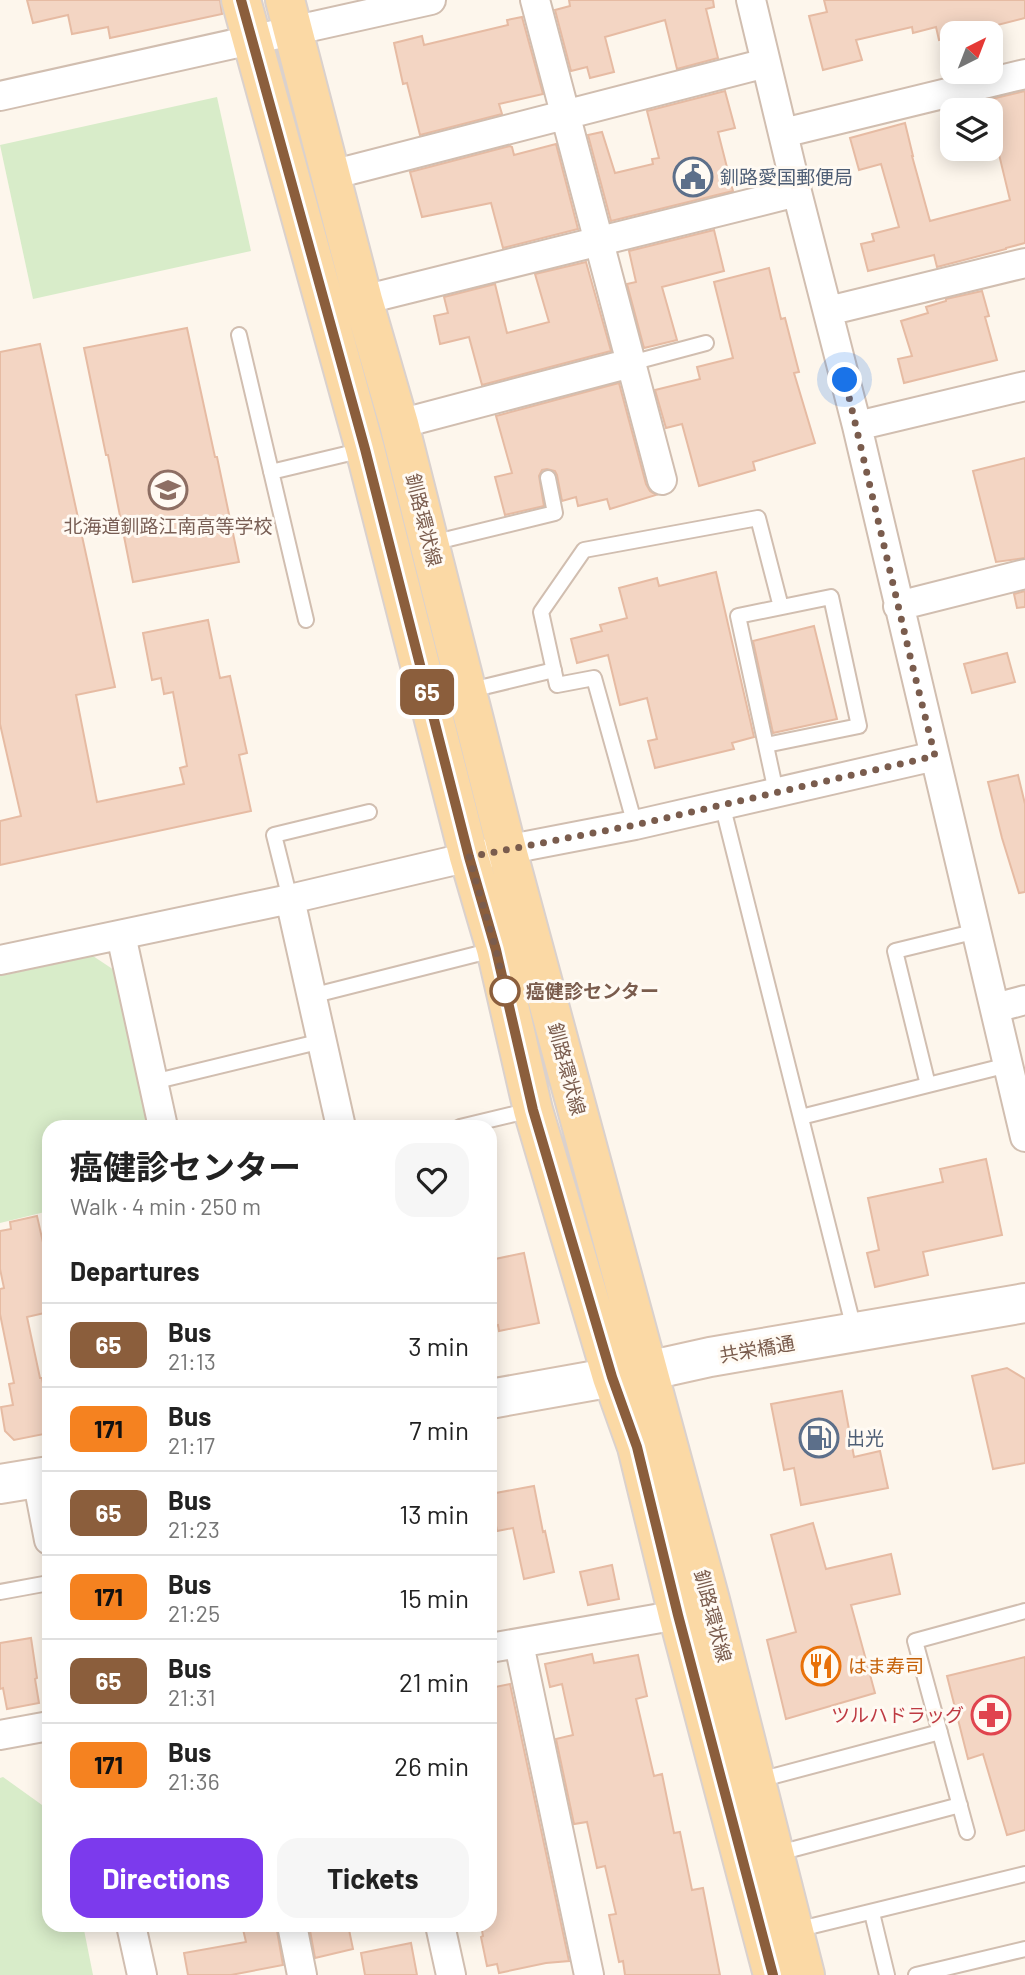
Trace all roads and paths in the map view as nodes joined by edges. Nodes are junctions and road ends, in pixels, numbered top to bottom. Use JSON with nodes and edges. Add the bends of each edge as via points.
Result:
{"nodes":[{"id":1,"x":241,"y":0,"type":"edge"},
{"id":2,"x":431,"y":0,"type":"edge"},
{"id":3,"x":535,"y":0,"type":"edge"},
{"id":4,"x":751,"y":0,"type":"edge"},
{"id":5,"x":289,"y":16,"type":"edge"},
{"id":6,"x":252,"y":40,"type":"junction"},
{"id":7,"x":766,"y":63,"type":"junction"},
{"id":8,"x":1025,"y":74,"type":"edge"},
{"id":9,"x":0,"y":96,"type":"edge"},
{"id":10,"x":565,"y":115,"type":"junction"},
{"id":11,"x":783,"y":134,"type":"junction"},
{"id":12,"x":331,"y":175,"type":"junction"},
{"id":13,"x":797,"y":192,"type":"junction"},
{"id":14,"x":599,"y":242,"type":"junction"},
{"id":15,"x":1025,"y":263,"type":"edge"},
{"id":16,"x":363,"y":300,"type":"junction"},
{"id":17,"x":828,"y":311,"type":"junction"},
{"id":18,"x":239,"y":335,"type":"dead end"},
{"id":19,"x":706,"y":343,"type":"dead end"},
{"id":20,"x":631,"y":363,"type":"junction"},
{"id":21,"x":1025,"y":386,"type":"edge"},
{"id":22,"x":399,"y":424,"type":"junction"},
{"id":23,"x":857,"y":426,"type":"junction"},
{"id":24,"x":365,"y":449,"type":"junction"},
{"id":25,"x":271,"y":472,"type":"junction"},
{"id":26,"x":548,"y":478,"type":"dead end"},
{"id":27,"x":662,"y":480,"type":"dead end"},
{"id":28,"x":430,"y":544,"type":"junction"},
{"id":29,"x":1025,"y":574,"type":"edge"},
{"id":30,"x":898,"y":606,"type":"junction"},
{"id":31,"x":781,"y":607,"type":"junction"},
{"id":32,"x":306,"y":620,"type":"dead end"},
{"id":33,"x":554,"y":670,"type":"junction"},
{"id":34,"x":467,"y":691,"type":"junction"},
{"id":35,"x":766,"y":745,"type":"junction"},
{"id":36,"x":935,"y":756,"type":"junction"},
{"id":37,"x":776,"y":792,"type":"junction"},
{"id":38,"x":722,"y":804,"type":"junction"},
{"id":39,"x":369,"y":812,"type":"dead end"},
{"id":40,"x":635,"y":825,"type":"junction"},
{"id":41,"x":507,"y":850,"type":"junction"},
{"id":42,"x":469,"y":857,"type":"junction"},
{"id":43,"x":290,"y":900,"type":"junction"},
{"id":44,"x":976,"y":931,"type":"junction"},
{"id":45,"x":121,"y":935,"type":"junction"},
{"id":46,"x":496,"y":950,"type":"junction"},
{"id":47,"x":0,"y":960,"type":"edge"},
{"id":48,"x":312,"y":996,"type":"junction"},
{"id":49,"x":1025,"y":1000,"type":"edge"},
{"id":50,"x":995,"y":1008,"type":"junction"},
{"id":51,"x":322,"y":1041,"type":"junction"},
{"id":52,"x":1008,"y":1065,"type":"junction"},
{"id":53,"x":153,"y":1082,"type":"junction"},
{"id":54,"x":928,"y":1085,"type":"junction"},
{"id":55,"x":533,"y":1110,"type":"junction"},
{"id":56,"x":801,"y":1117,"type":"junction"},
{"id":57,"x":161,"y":1120,"type":"edge"},
{"id":58,"x":339,"y":1120,"type":"edge"},
{"id":59,"x":490,"y":1120,"type":"edge"},
{"id":60,"x":1025,"y":1137,"type":"edge"},
{"id":61,"x":1025,"y":1303,"type":"edge"},
{"id":62,"x":855,"y":1333,"type":"junction"},
{"id":63,"x":630,"y":1374,"type":"junction"},
{"id":64,"x":497,"y":1398,"type":"edge"},
{"id":65,"x":29,"y":1480,"type":"edge"},
{"id":66,"x":42,"y":1519,"type":"edge"},
{"id":67,"x":42,"y":1584,"type":"edge"},
{"id":68,"x":0,"y":1592,"type":"edge"},
{"id":69,"x":1025,"y":1611,"type":"edge"},
{"id":70,"x":678,"y":1615,"type":"junction"},
{"id":71,"x":519,"y":1644,"type":"junction"},
{"id":72,"x":497,"y":1647,"type":"edge"},
{"id":73,"x":42,"y":1727,"type":"edge"},
{"id":74,"x":940,"y":1732,"type":"junction"},
{"id":75,"x":0,"y":1735,"type":"edge"},
{"id":76,"x":756,"y":1781,"type":"junction"},
{"id":77,"x":960,"y":1805,"type":"junction"},
{"id":78,"x":967,"y":1832,"type":"dead end"},
{"id":79,"x":775,"y":1854,"type":"junction"},
{"id":80,"x":1025,"y":1874,"type":"edge"},
{"id":81,"x":872,"y":1913,"type":"junction"},
{"id":82,"x":795,"y":1931,"type":"junction"},
{"id":83,"x":133,"y":1932,"type":"edge"},
{"id":84,"x":293,"y":1932,"type":"edge"},
{"id":85,"x":442,"y":1932,"type":"edge"},
{"id":86,"x":1025,"y":1949,"type":"edge"},
{"id":87,"x":142,"y":1975,"type":"edge"},
{"id":88,"x":302,"y":1975,"type":"edge"},
{"id":89,"x":451,"y":1975,"type":"edge"},
{"id":90,"x":589,"y":1975,"type":"edge"},
{"id":91,"x":773,"y":1975,"type":"edge"},
{"id":92,"x":805,"y":1975,"type":"edge"},
{"id":93,"x":887,"y":1975,"type":"edge"},
{"id":94,"x":916,"y":1975,"type":"edge"}],
"edges":[{"from":1,"to":6,"type":"main road","name":"釧路環状線"},
{"from":2,"to":5,"type":"street"},
{"from":3,"to":10,"type":"street"},
{"from":4,"to":7,"type":"street"},
{"from":5,"to":6,"type":"street"},
{"from":5,"to":12,"type":"main road","name":"釧路環状線"},
{"from":6,"to":9,"type":"street"},
{"from":6,"to":24,"type":"main road","name":"釧路環状線"},
{"from":7,"to":10,"type":"street"},
{"from":7,"to":11,"type":"street"},
{"from":8,"to":11,"type":"street"},
{"from":10,"to":12,"type":"street"},
{"from":10,"to":14,"type":"street"},
{"from":11,"to":13,"type":"street"},
{"from":12,"to":16,"type":"main road","name":"釧路環状線"},
{"from":13,"to":14,"type":"street"},
{"from":13,"to":17,"type":"street"},
{"from":14,"to":16,"type":"street"},
{"from":14,"to":20,"type":"street"},
{"from":15,"to":17,"type":"street"},
{"from":16,"to":22,"type":"main road","name":"釧路環状線"},
{"from":17,"to":23,"type":"street"},
{"from":18,"to":25,"type":"lane"},
{"from":19,"to":20,"type":"lane"},
{"from":20,"to":22,"type":"street"},
{"from":20,"to":27,"type":"street"},
{"from":21,"to":23,"type":"street"},
{"from":22,"to":28,"type":"main road","name":"釧路環状線"},
{"from":23,"to":30,"type":"street"},
{"from":24,"to":25,"type":"lane"},
{"from":24,"to":42,"type":"main road","name":"釧路環状線"},
{"from":25,"to":32,"type":"lane"},
{"from":26,"to":28,"type":"lane","via":[[555,513]]},
{"from":28,"to":34,"type":"main road","name":"釧路環状線"},
{"from":29,"to":30,"type":"street"},
{"from":30,"to":36,"type":"street"},
{"from":31,"to":33,"type":"lane","via":[[758,518],[584,550],[541,612]]},
{"from":31,"to":35,"type":"lane","via":[[738,616]]},
{"from":31,"to":35,"type":"lane","via":[[831,597],[859,726]]},
{"from":33,"to":34,"type":"lane"},
{"from":33,"to":40,"type":"lane","via":[[557,685],[594,678]]},
{"from":34,"to":41,"type":"main road","name":"釧路環状線"},
{"from":35,"to":37,"type":"lane"},
{"from":36,"to":37,"type":"street"},
{"from":36,"to":44,"type":"street"},
{"from":37,"to":38,"type":"street"},
{"from":38,"to":40,"type":"street"},
{"from":38,"to":56,"type":"lane"},
{"from":39,"to":43,"type":"lane","via":[[274,835]]},
{"from":40,"to":41,"type":"street"},
{"from":41,"to":42,"type":"street"},
{"from":41,"to":63,"type":"main road","name":"釧路環状線"},
{"from":42,"to":43,"type":"street"},
{"from":42,"to":46,"type":"main road","name":"釧路環状線"},
{"from":43,"to":45,"type":"street"},
{"from":43,"to":48,"type":"street"},
{"from":44,"to":50,"type":"street"},
{"from":44,"to":54,"type":"lane","via":[[895,951]]},
{"from":45,"to":47,"type":"street"},
{"from":45,"to":53,"type":"street"},
{"from":46,"to":48,"type":"lane"},
{"from":46,"to":55,"type":"main road","name":"釧路環状線"},
{"from":48,"to":51,"type":"street"},
{"from":49,"to":50,"type":"street"},
{"from":50,"to":52,"type":"street"},
{"from":51,"to":53,"type":"lane"},
{"from":51,"to":58,"type":"street"},
{"from":52,"to":54,"type":"lane"},
{"from":52,"to":60,"type":"street"},
{"from":53,"to":57,"type":"street"},
{"from":54,"to":56,"type":"lane"},
{"from":55,"to":59,"type":"lane"},
{"from":55,"to":63,"type":"main road","name":"釧路環状線"},
{"from":56,"to":62,"type":"lane"},
{"from":61,"to":62,"type":"street","name":"共栄橋通"},
{"from":62,"to":63,"type":"street","name":"共栄橋通"},
{"from":63,"to":64,"type":"street","name":"共栄橋通"},
{"from":63,"to":70,"type":"main road","name":"釧路環状線","via":[[637,1447]]},
{"from":63,"to":76,"type":"main road","name":"釧路環状線"},
{"from":65,"to":66,"type":"street"},
{"from":67,"to":68,"type":"lane"},
{"from":69,"to":74,"type":"lane","via":[[915,1641]]},
{"from":70,"to":71,"type":"street"},
{"from":70,"to":91,"type":"main road","name":"釧路環状線"},
{"from":71,"to":72,"type":"street"},
{"from":71,"to":90,"type":"street"},
{"from":73,"to":75,"type":"street"},
{"from":74,"to":76,"type":"lane"},
{"from":74,"to":77,"type":"lane"},
{"from":76,"to":79,"type":"main road","name":"釧路環状線"},
{"from":77,"to":78,"type":"lane"},
{"from":77,"to":79,"type":"lane"},
{"from":79,"to":82,"type":"main road","name":"釧路環状線"},
{"from":80,"to":81,"type":"lane"},
{"from":81,"to":82,"type":"lane"},
{"from":81,"to":93,"type":"lane"},
{"from":82,"to":92,"type":"main road","name":"釧路環状線"},
{"from":83,"to":87,"type":"street"},
{"from":84,"to":88,"type":"street"},
{"from":85,"to":89,"type":"street"},
{"from":86,"to":94,"type":"lane"}]}
